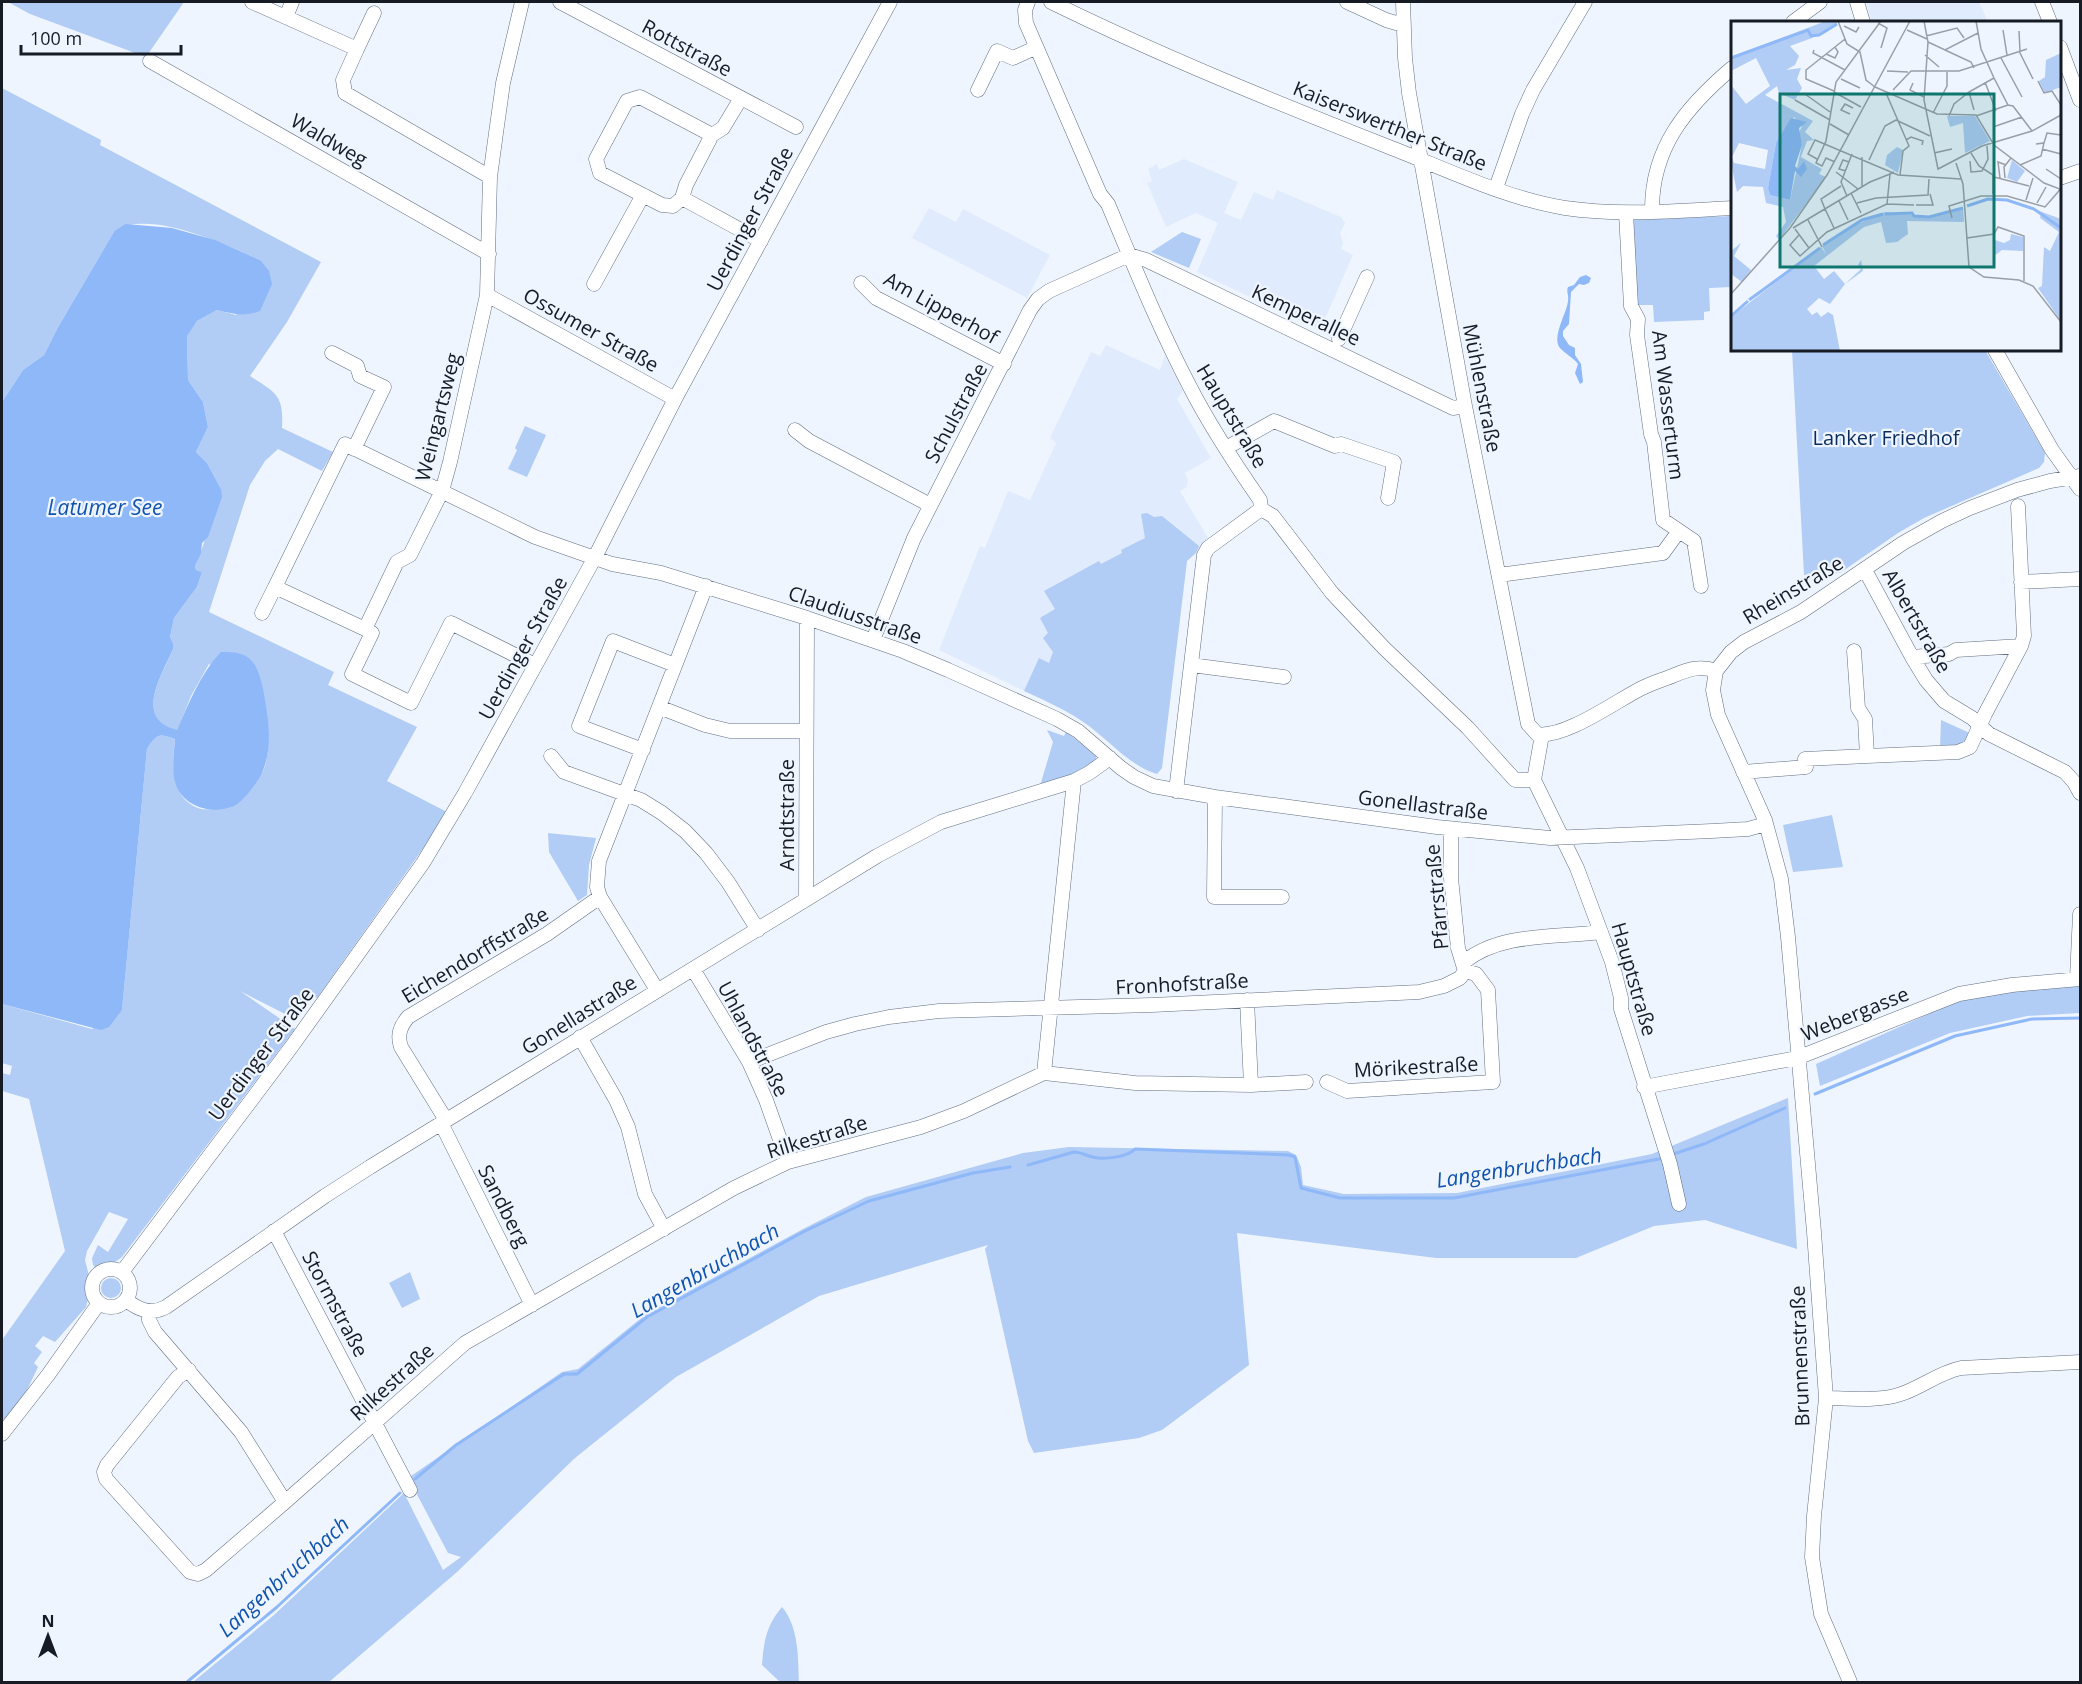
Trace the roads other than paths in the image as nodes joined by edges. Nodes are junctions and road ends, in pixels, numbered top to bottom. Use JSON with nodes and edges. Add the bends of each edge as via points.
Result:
{"nodes":[{"id":1,"x":252,"y":2,"type":"edge"},
{"id":2,"x":292,"y":2,"type":"edge"},
{"id":3,"x":522,"y":2,"type":"edge"},
{"id":4,"x":560,"y":2,"type":"edge"},
{"id":5,"x":890,"y":2,"type":"edge"},
{"id":6,"x":1028,"y":2,"type":"edge"},
{"id":7,"x":1051,"y":2,"type":"edge"},
{"id":8,"x":1347,"y":2,"type":"edge"},
{"id":9,"x":1403,"y":2,"type":"edge"},
{"id":10,"x":1585,"y":2,"type":"edge"},
{"id":11,"x":1820,"y":2,"type":"edge"},
{"id":12,"x":1857,"y":2,"type":"edge"},
{"id":13,"x":2042,"y":2,"type":"edge"},
{"id":14,"x":374,"y":13,"type":"dead end"},
{"id":15,"x":286,"y":17,"type":"junction"},
{"id":16,"x":1794,"y":21,"type":"edge"},
{"id":17,"x":1863,"y":21,"type":"edge"},
{"id":18,"x":2050,"y":21,"type":"edge"},
{"id":19,"x":1403,"y":26,"type":"junction"},
{"id":20,"x":1035,"y":48,"type":"junction"},
{"id":21,"x":357,"y":49,"type":"junction"},
{"id":22,"x":2061,"y":50,"type":"edge"},
{"id":23,"x":150,"y":61,"type":"dead end"},
{"id":24,"x":1731,"y":69,"type":"edge"},
{"id":25,"x":978,"y":90,"type":"dead end"},
{"id":26,"x":741,"y":98,"type":"junction"},
{"id":27,"x":2080,"y":100,"type":"edge"},
{"id":28,"x":796,"y":127,"type":"dead end"},
{"id":29,"x":712,"y":135,"type":"junction"},
{"id":30,"x":1421,"y":160,"type":"junction"},
{"id":31,"x":2080,"y":171,"type":"edge"},
{"id":32,"x":490,"y":177,"type":"junction"},
{"id":33,"x":2061,"y":178,"type":"edge"},
{"id":34,"x":1496,"y":188,"type":"junction"},
{"id":35,"x":643,"y":195,"type":"junction"},
{"id":36,"x":682,"y":198,"type":"junction"},
{"id":37,"x":1731,"y":208,"type":"edge"},
{"id":38,"x":1652,"y":212,"type":"junction"},
{"id":39,"x":1626,"y":213,"type":"junction"},
{"id":40,"x":761,"y":241,"type":"junction"},
{"id":41,"x":489,"y":254,"type":"junction"},
{"id":42,"x":1129,"y":255,"type":"junction"},
{"id":43,"x":1367,"y":277,"type":"dead end"},
{"id":44,"x":594,"y":284,"type":"dead end"},
{"id":45,"x":861,"y":284,"type":"dead end"},
{"id":46,"x":487,"y":295,"type":"junction"},
{"id":47,"x":1339,"y":339,"type":"dead end"},
{"id":48,"x":1996,"y":351,"type":"edge"},
{"id":49,"x":332,"y":354,"type":"dead end"},
{"id":50,"x":1004,"y":364,"type":"junction"},
{"id":51,"x":675,"y":399,"type":"junction"},
{"id":52,"x":1465,"y":406,"type":"junction"},
{"id":53,"x":795,"y":430,"type":"dead end"},
{"id":54,"x":1226,"y":448,"type":"junction"},
{"id":55,"x":354,"y":449,"type":"junction"},
{"id":56,"x":2076,"y":476,"type":"edge"},
{"id":57,"x":2080,"y":489,"type":"edge"},
{"id":58,"x":442,"y":491,"type":"junction"},
{"id":59,"x":1388,"y":498,"type":"dead end"},
{"id":60,"x":930,"y":505,"type":"junction"},
{"id":61,"x":2018,"y":506,"type":"dead end"},
{"id":62,"x":1261,"y":509,"type":"junction"},
{"id":63,"x":1679,"y":531,"type":"junction"},
{"id":64,"x":594,"y":559,"type":"junction"},
{"id":65,"x":1865,"y":570,"type":"junction"},
{"id":66,"x":1498,"y":575,"type":"junction"},
{"id":67,"x":2080,"y":579,"type":"edge"},
{"id":68,"x":2021,"y":582,"type":"junction"},
{"id":69,"x":706,"y":586,"type":"junction"},
{"id":70,"x":1701,"y":586,"type":"dead end"},
{"id":71,"x":275,"y":587,"type":"junction"},
{"id":72,"x":262,"y":613,"type":"dead end"},
{"id":73,"x":807,"y":618,"type":"junction"},
{"id":74,"x":364,"y":629,"type":"junction"},
{"id":75,"x":873,"y":640,"type":"junction"},
{"id":76,"x":2021,"y":646,"type":"junction"},
{"id":77,"x":1854,"y":651,"type":"dead end"},
{"id":78,"x":1912,"y":657,"type":"junction"},
{"id":79,"x":535,"y":664,"type":"junction"},
{"id":80,"x":675,"y":665,"type":"junction"},
{"id":81,"x":1191,"y":665,"type":"junction"},
{"id":82,"x":1716,"y":671,"type":"junction"},
{"id":83,"x":1284,"y":677,"type":"dead end"},
{"id":84,"x":659,"y":707,"type":"junction"},
{"id":85,"x":1980,"y":726,"type":"junction"},
{"id":86,"x":806,"y":731,"type":"junction"},
{"id":87,"x":1542,"y":735,"type":"junction"},
{"id":88,"x":1091,"y":741,"type":"joint"},
{"id":89,"x":643,"y":750,"type":"junction"},
{"id":90,"x":551,"y":756,"type":"dead end"},
{"id":91,"x":1867,"y":756,"type":"junction"},
{"id":92,"x":1110,"y":758,"type":"junction"},
{"id":93,"x":1743,"y":772,"type":"junction"},
{"id":94,"x":1534,"y":776,"type":"junction"},
{"id":95,"x":1074,"y":781,"type":"junction"},
{"id":96,"x":1176,"y":791,"type":"junction"},
{"id":97,"x":2080,"y":793,"type":"edge"},
{"id":98,"x":626,"y":794,"type":"junction"},
{"id":99,"x":1215,"y":797,"type":"junction"},
{"id":100,"x":1766,"y":824,"type":"junction"},
{"id":101,"x":1451,"y":829,"type":"junction"},
{"id":102,"x":1564,"y":839,"type":"junction"},
{"id":103,"x":600,"y":897,"type":"junction"},
{"id":104,"x":1282,"y":897,"type":"dead end"},
{"id":105,"x":806,"y":899,"type":"junction"},
{"id":106,"x":2080,"y":914,"type":"edge"},
{"id":107,"x":758,"y":930,"type":"junction"},
{"id":108,"x":1601,"y":932,"type":"junction"},
{"id":109,"x":1464,"y":966,"type":"junction"},
{"id":110,"x":693,"y":969,"type":"junction"},
{"id":111,"x":2079,"y":979,"type":"edge"},
{"id":112,"x":657,"y":990,"type":"junction"},
{"id":113,"x":1247,"y":1000,"type":"junction"},
{"id":114,"x":1051,"y":1009,"type":"junction"},
{"id":115,"x":580,"y":1037,"type":"junction"},
{"id":116,"x":1797,"y":1059,"type":"junction"},
{"id":117,"x":749,"y":1062,"type":"junction"},
{"id":118,"x":1044,"y":1073,"type":"junction"},
{"id":119,"x":1306,"y":1082,"type":"dead end"},
{"id":120,"x":1327,"y":1082,"type":"dead end"},
{"id":121,"x":1251,"y":1085,"type":"junction"},
{"id":122,"x":1644,"y":1087,"type":"junction"},
{"id":123,"x":444,"y":1122,"type":"junction"},
{"id":124,"x":788,"y":1162,"type":"junction"},
{"id":125,"x":1679,"y":1204,"type":"dead end"},
{"id":126,"x":664,"y":1229,"type":"junction"},
{"id":127,"x":274,"y":1231,"type":"junction"},
{"id":128,"x":122,"y":1272,"type":"junction"},
{"id":129,"x":126,"y":1300,"type":"junction"},
{"id":130,"x":99,"y":1303,"type":"junction"},
{"id":131,"x":532,"y":1305,"type":"junction"},
{"id":132,"x":148,"y":1312,"type":"junction"},
{"id":133,"x":2080,"y":1362,"type":"edge"},
{"id":134,"x":189,"y":1370,"type":"junction"},
{"id":135,"x":1826,"y":1398,"type":"junction"},
{"id":136,"x":375,"y":1424,"type":"junction"},
{"id":137,"x":2,"y":1434,"type":"edge"},
{"id":138,"x":410,"y":1490,"type":"dead end"},
{"id":139,"x":285,"y":1502,"type":"junction"},
{"id":140,"x":1850,"y":1683,"type":"edge"}],
"edges":[{"from":1,"to":15,"type":"street"},
{"from":2,"to":15,"type":"street"},
{"from":3,"to":32,"type":"street","name":"Weingartsweg","via":[[503,83]]},
{"from":4,"to":26,"type":"street","name":"Rottstraße"},
{"from":5,"to":40,"type":"street","name":"Uerdinger Straße"},
{"from":6,"to":20,"type":"street","name":"Hauptstraße","via":[[1025,17]]},
{"from":7,"to":30,"type":"street","name":"Kaiserswerther Straße","via":[[1133,42]]},
{"from":8,"to":19,"type":"street"},
{"from":9,"to":19,"type":"street","name":"Mühlenstraße"},
{"from":10,"to":34,"type":"street","via":[[1533,90]]},
{"from":11,"to":16,"type":"street"},
{"from":12,"to":17,"type":"street"},
{"from":13,"to":18,"type":"street"},
{"from":14,"to":21,"type":"street"},
{"from":15,"to":21,"type":"street"},
{"from":19,"to":30,"type":"street","name":"Mühlenstraße","via":[[1404,58]]},
{"from":20,"to":25,"type":"street","via":[[1013,58],[997,51]]},
{"from":20,"to":42,"type":"street","name":"Hauptstraße"},
{"from":21,"to":32,"type":"street","via":[[343,80],[345,93]]},
{"from":22,"to":27,"type":"street"},
{"from":23,"to":41,"type":"street","name":"Waldweg"},
{"from":24,"to":38,"type":"street","via":[[1698,98],[1678,124],[1656,175]]},
{"from":26,"to":28,"type":"street","name":"Rottstraße"},
{"from":26,"to":29,"type":"street","via":[[723,128]]},
{"from":29,"to":35,"type":"street","via":[[640,97],[627,101],[596,159],[600,173]]},
{"from":29,"to":36,"type":"street"},
{"from":30,"to":34,"type":"street","name":"Kaiserswerther Straße"},
{"from":30,"to":52,"type":"street","name":"Mühlenstraße"},
{"from":31,"to":33,"type":"street"},
{"from":32,"to":41,"type":"street","name":"Weingartsweg"},
{"from":34,"to":39,"type":"street","name":"Kaiserswerther Straße","via":[[1563,207]]},
{"from":35,"to":36,"type":"street","via":[[673,206]]},
{"from":35,"to":44,"type":"street"},
{"from":36,"to":40,"type":"street"},
{"from":37,"to":38,"type":"street","name":"Kaiserswerther Straße"},
{"from":38,"to":39,"type":"street","name":"Kaiserswerther Straße"},
{"from":39,"to":63,"type":"street","name":"Am Wasserturm","via":[[1630,298],[1638,319],[1663,520]]},
{"from":40,"to":51,"type":"street","name":"Uerdinger Straße"},
{"from":41,"to":46,"type":"street","name":"Weingartsweg"},
{"from":42,"to":50,"type":"street","name":"Schulstraße","via":[[1038,299]]},
{"from":42,"to":52,"type":"street","name":"Kemperallee","via":[[1453,408]]},
{"from":42,"to":54,"type":"street","name":"Hauptstraße","via":[[1191,388]]},
{"from":43,"to":47,"type":"street"},
{"from":45,"to":50,"type":"street","name":"Am Lipperhof","via":[[876,298]]},
{"from":46,"to":51,"type":"street","name":"Ossumer Straße"},
{"from":46,"to":58,"type":"street","name":"Weingartsweg"},
{"from":48,"to":56,"type":"street","via":[[2052,450]]},
{"from":49,"to":55,"type":"street","via":[[357,366],[360,376],[384,387]]},
{"from":50,"to":60,"type":"street","name":"Schulstraße"},
{"from":51,"to":64,"type":"street","name":"Uerdinger Straße"},
{"from":52,"to":66,"type":"street","name":"Mühlenstraße"},
{"from":53,"to":60,"type":"street"},
{"from":54,"to":59,"type":"street","via":[[1274,421],[1335,446],[1341,444],[1394,462]]},
{"from":54,"to":62,"type":"street","name":"Hauptstraße","via":[[1260,500]]},
{"from":55,"to":58,"type":"street","name":"Claudiusstraße"},
{"from":55,"to":71,"type":"street","via":[[345,444]]},
{"from":56,"to":57,"type":"street"},
{"from":56,"to":65,"type":"street","name":"Rheinstraße","via":[[2017,490],[1970,508],[1903,543]]},
{"from":58,"to":64,"type":"street","name":"Claudiusstraße","via":[[535,537]]},
{"from":58,"to":74,"type":"street","name":"Weingartsweg","via":[[410,555],[397,562]]},
{"from":60,"to":75,"type":"street","name":"Schulstraße"},
{"from":61,"to":68,"type":"street"},
{"from":62,"to":81,"type":"street","via":[[1204,555]]},
{"from":62,"to":94,"type":"street","name":"Hauptstraße","via":[[1273,516],[1332,593],[1515,780]]},
{"from":63,"to":66,"type":"street","via":[[1663,553]]},
{"from":63,"to":70,"type":"street","name":"Am Wasserturm","via":[[1694,541]]},
{"from":64,"to":69,"type":"street","name":"Claudiusstraße"},
{"from":64,"to":79,"type":"street","name":"Uerdinger Straße"},
{"from":65,"to":78,"type":"street","name":"Albertstraße"},
{"from":65,"to":82,"type":"street","name":"Rheinstraße","via":[[1801,612],[1744,642]]},
{"from":66,"to":87,"type":"street","name":"Mühlenstraße","via":[[1528,724]]},
{"from":67,"to":68,"type":"street"},
{"from":68,"to":76,"type":"street"},
{"from":69,"to":73,"type":"street","name":"Claudiusstraße"},
{"from":69,"to":80,"type":"street"},
{"from":71,"to":72,"type":"street"},
{"from":71,"to":74,"type":"street"},
{"from":73,"to":75,"type":"street","name":"Claudiusstraße"},
{"from":73,"to":86,"type":"street","name":"Arndtstraße"},
{"from":74,"to":79,"type":"street","name":"Weingartsweg","via":[[372,633],[351,674],[411,704],[451,623]]},
{"from":75,"to":88,"type":"street","name":"Claudiusstraße","via":[[1057,719]]},
{"from":76,"to":78,"type":"street"},
{"from":76,"to":85,"type":"street"},
{"from":77,"to":91,"type":"street","via":[[1858,708],[1865,719]]},
{"from":78,"to":85,"type":"street","name":"Albertstraße","via":[[1944,701]]},
{"from":79,"to":128,"type":"street","name":"Uerdinger Straße","via":[[423,863]]},
{"from":80,"to":84,"type":"street"},
{"from":80,"to":89,"type":"street","via":[[614,641],[579,726]]},
{"from":81,"to":83,"type":"street"},
{"from":81,"to":96,"type":"street"},
{"from":82,"to":87,"type":"street","via":[[1693,668],[1643,688],[1564,730]]},
{"from":82,"to":93,"type":"street","name":"Brunnenstraße","via":[[1713,690],[1718,715]]},
{"from":84,"to":86,"type":"street","name":"Arndtstraße","via":[[730,731]]},
{"from":84,"to":89,"type":"street"},
{"from":85,"to":91,"type":"street","via":[[1970,747],[1962,751]]},
{"from":85,"to":97,"type":"street","name":"Albertstraße","via":[[2064,772]]},
{"from":86,"to":105,"type":"street","name":"Arndtstraße"},
{"from":87,"to":94,"type":"street"},
{"from":88,"to":92,"type":"street","name":"Gonellastraße"},
{"from":89,"to":98,"type":"street"},
{"from":90,"to":98,"type":"street","via":[[564,772]]},
{"from":91,"to":93,"type":"street","via":[[1806,759],[1806,767]]},
{"from":92,"to":95,"type":"street"},
{"from":92,"to":96,"type":"street","name":"Gonellastraße","via":[[1134,777]]},
{"from":93,"to":100,"type":"street","name":"Brunnenstraße"},
{"from":94,"to":102,"type":"street","name":"Hauptstraße"},
{"from":95,"to":105,"type":"street","name":"Gonellastraße","via":[[941,822]]},
{"from":95,"to":114,"type":"street"},
{"from":96,"to":99,"type":"street","name":"Gonellastraße"},
{"from":98,"to":103,"type":"street","via":[[599,861]]},
{"from":98,"to":107,"type":"street","via":[[662,813],[706,853]]},
{"from":99,"to":101,"type":"street","name":"Gonellastraße"},
{"from":99,"to":104,"type":"street","via":[[1214,897]]},
{"from":100,"to":102,"type":"street","name":"Gonellastraße","via":[[1748,829]]},
{"from":100,"to":116,"type":"street","name":"Brunnenstraße","via":[[1781,879]]},
{"from":101,"to":102,"type":"street","name":"Gonellastraße"},
{"from":101,"to":109,"type":"street","name":"Pfarrstraße","via":[[1451,878],[1458,948]]},
{"from":102,"to":108,"type":"street","name":"Hauptstraße"},
{"from":103,"to":112,"type":"street"},
{"from":103,"to":123,"type":"street","name":"Eichendorffstraße","via":[[547,934],[408,1017],[402,1025],[398,1038],[401,1047]]},
{"from":105,"to":107,"type":"street","name":"Gonellastraße"},
{"from":106,"to":111,"type":"street"},
{"from":107,"to":110,"type":"street","name":"Gonellastraße"},
{"from":108,"to":109,"type":"street","name":"Fronhofstraße","via":[[1524,939],[1483,949]]},
{"from":108,"to":122,"type":"street","name":"Hauptstraße"},
{"from":109,"to":113,"type":"street","name":"Fronhofstraße","via":[[1460,978],[1419,992]]},
{"from":109,"to":120,"type":"street","name":"Mörikestraße","via":[[1488,990],[1493,1082],[1347,1091]]},
{"from":110,"to":112,"type":"street","name":"Gonellastraße"},
{"from":110,"to":117,"type":"street","name":"Uhlandstraße"},
{"from":111,"to":116,"type":"street","name":"Webergasse","via":[[1959,994]]},
{"from":112,"to":115,"type":"street","name":"Gonellastraße"},
{"from":113,"to":114,"type":"street","name":"Fronhofstraße"},
{"from":113,"to":121,"type":"street"},
{"from":114,"to":117,"type":"street","name":"Fronhofstraße","via":[[939,1011],[889,1017],[826,1032]]},
{"from":114,"to":118,"type":"street"},
{"from":115,"to":123,"type":"street","name":"Gonellastraße"},
{"from":115,"to":126,"type":"street","via":[[628,1127],[645,1194]]},
{"from":116,"to":122,"type":"street","name":"Webergasse"},
{"from":116,"to":135,"type":"street","name":"Brunnenstraße"},
{"from":117,"to":124,"type":"street","name":"Uhlandstraße"},
{"from":118,"to":121,"type":"street","via":[[1135,1083]]},
{"from":118,"to":124,"type":"street","name":"Rilkestraße","via":[[932,1123]]},
{"from":119,"to":121,"type":"street"},
{"from":122,"to":125,"type":"street","name":"Hauptstraße"},
{"from":123,"to":127,"type":"street","name":"Gonellastraße"},
{"from":123,"to":131,"type":"street","name":"Sandberg"},
{"from":124,"to":126,"type":"street","name":"Rilkestraße"},
{"from":126,"to":131,"type":"street","name":"Rilkestraße"},
{"from":127,"to":132,"type":"street","name":"Gonellastraße","via":[[166,1307]]},
{"from":127,"to":136,"type":"street","name":"Stormstraße"},
{"from":128,"to":129,"type":"street","via":[[130,1282]]},
{"from":128,"to":130,"type":"street","via":[[108,1269],[96,1277],[92,1290]]},
{"from":129,"to":130,"type":"street","via":[[113,1307]]},
{"from":129,"to":132,"type":"street"},
{"from":130,"to":137,"type":"street"},
{"from":131,"to":136,"type":"street","name":"Rilkestraße","via":[[465,1343]]},
{"from":132,"to":134,"type":"street","via":[[155,1332]]},
{"from":133,"to":135,"type":"street","via":[[1961,1368],[1902,1394]]},
{"from":134,"to":139,"type":"street","via":[[241,1432]]},
{"from":134,"to":139,"type":"street","name":"Rilkestraße","via":[[178,1377],[107,1465],[106,1479],[194,1574],[206,1570]]},
{"from":135,"to":140,"type":"street","name":"Brunnenstraße","via":[[1812,1557],[1821,1614]]},
{"from":136,"to":138,"type":"street","name":"Stormstraße"},
{"from":136,"to":139,"type":"street","name":"Rilkestraße"}]}
